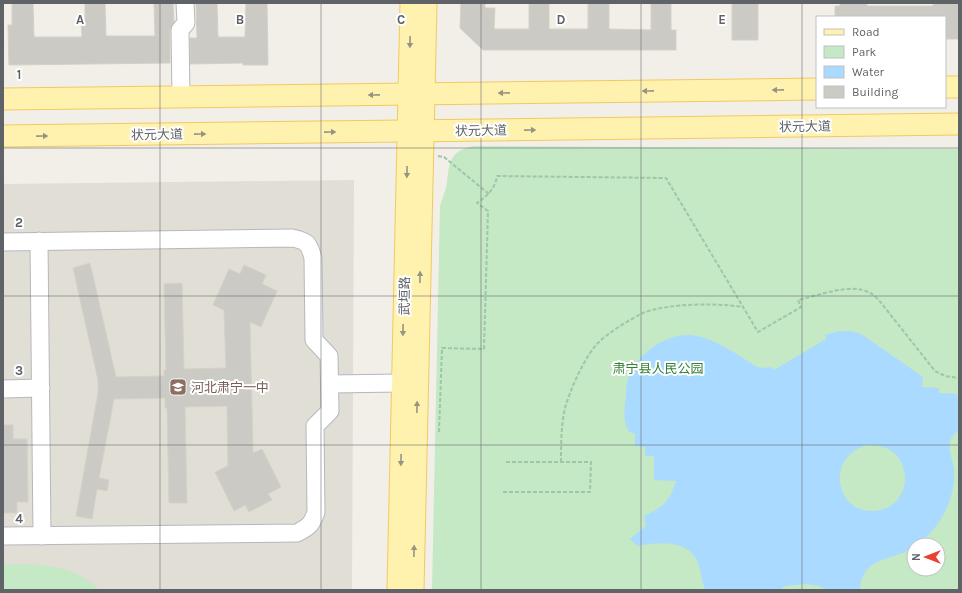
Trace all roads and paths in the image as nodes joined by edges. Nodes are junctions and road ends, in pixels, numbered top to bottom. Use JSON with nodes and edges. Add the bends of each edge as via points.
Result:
{"nodes":[{"id":1,"x":185,"y":3,"type":"edge"},
{"id":2,"x":411,"y":3,"type":"edge"},
{"id":3,"x":426,"y":3,"type":"edge"},
{"id":4,"x":946,"y":87,"type":"edge"},
{"id":5,"x":959,"y":87,"type":"edge"},
{"id":6,"x":816,"y":89,"type":"edge"},
{"id":7,"x":417,"y":94,"type":"junction"},
{"id":8,"x":181,"y":97,"type":"junction"},
{"id":9,"x":3,"y":99,"type":"edge"},
{"id":10,"x":959,"y":124,"type":"edge"},
{"id":11,"x":416,"y":131,"type":"junction"},
{"id":12,"x":3,"y":136,"type":"edge"},
{"id":13,"x":423,"y":156,"type":"junction"},
{"id":14,"x":489,"y":194,"type":"junction"},
{"id":15,"x":39,"y":241,"type":"junction"},
{"id":16,"x":3,"y":242,"type":"edge"},
{"id":17,"x":743,"y":307,"type":"junction"},
{"id":18,"x":959,"y":378,"type":"edge"},
{"id":19,"x":402,"y":383,"type":"junction"},
{"id":20,"x":330,"y":384,"type":"junction"},
{"id":21,"x":3,"y":388,"type":"edge"},
{"id":22,"x":41,"y":388,"type":"junction"},
{"id":23,"x":440,"y":432,"type":"dead end"},
{"id":24,"x":504,"y":462,"type":"dead end"},
{"id":25,"x":561,"y":462,"type":"junction"},
{"id":26,"x":503,"y":492,"type":"dead end"},
{"id":27,"x":3,"y":536,"type":"edge"},
{"id":28,"x":42,"y":536,"type":"junction"},
{"id":29,"x":398,"y":590,"type":"edge"},
{"id":30,"x":413,"y":590,"type":"edge"}],
"edges":[{"from":1,"to":8,"type":"lane","via":[[186,23],[180,30]]},
{"from":2,"to":7,"type":"main road","name":"武垣路","one_way":true},
{"from":3,"to":7,"type":"main road","name":"武垣路"},
{"from":4,"to":5,"type":"main road"},
{"from":6,"to":7,"type":"main road","one_way":true},
{"from":7,"to":8,"type":"main road","one_way":true},
{"from":7,"to":11,"type":"main road","name":"武垣路"},
{"from":8,"to":9,"type":"main road"},
{"from":11,"to":10,"type":"main road","name":"状元大道","one_way":true},
{"from":12,"to":11,"type":"main road","name":"状元大道","one_way":true},
{"from":11,"to":13,"type":"main road","name":"武垣路"},
{"from":11,"to":19,"type":"main road","name":"武垣路","one_way":true},
{"from":13,"to":14,"type":"path","via":[[444,157]]},
{"from":30,"to":13,"type":"main road","name":"武垣路","one_way":true},
{"from":14,"to":17,"type":"path","via":[[497,176],[666,178]]},
{"from":14,"to":23,"type":"path","via":[[478,202],[488,212],[484,349],[442,348]]},
{"from":15,"to":16,"type":"lane"},
{"from":15,"to":20,"type":"lane","via":[[292,238],[305,241],[313,258],[314,340],[329,356]]},
{"from":15,"to":22,"type":"lane"},
{"from":17,"to":18,"type":"path","via":[[758,332],[801,307],[798,300],[845,289],[870,292],[934,371]]},
{"from":17,"to":25,"type":"path","via":[[682,306],[644,313],[609,333],[596,344],[573,384],[565,408]]},
{"from":19,"to":20,"type":"lane"},
{"from":19,"to":29,"type":"main road","name":"武垣路","one_way":true},
{"from":20,"to":28,"type":"lane","via":[[330,410],[315,426],[316,512],[308,528],[297,533]]},
{"from":21,"to":22,"type":"lane"},
{"from":22,"to":28,"type":"lane"},
{"from":24,"to":25,"type":"path"},
{"from":25,"to":26,"type":"path","via":[[590,462],[590,492]]},
{"from":27,"to":28,"type":"lane"}]}
